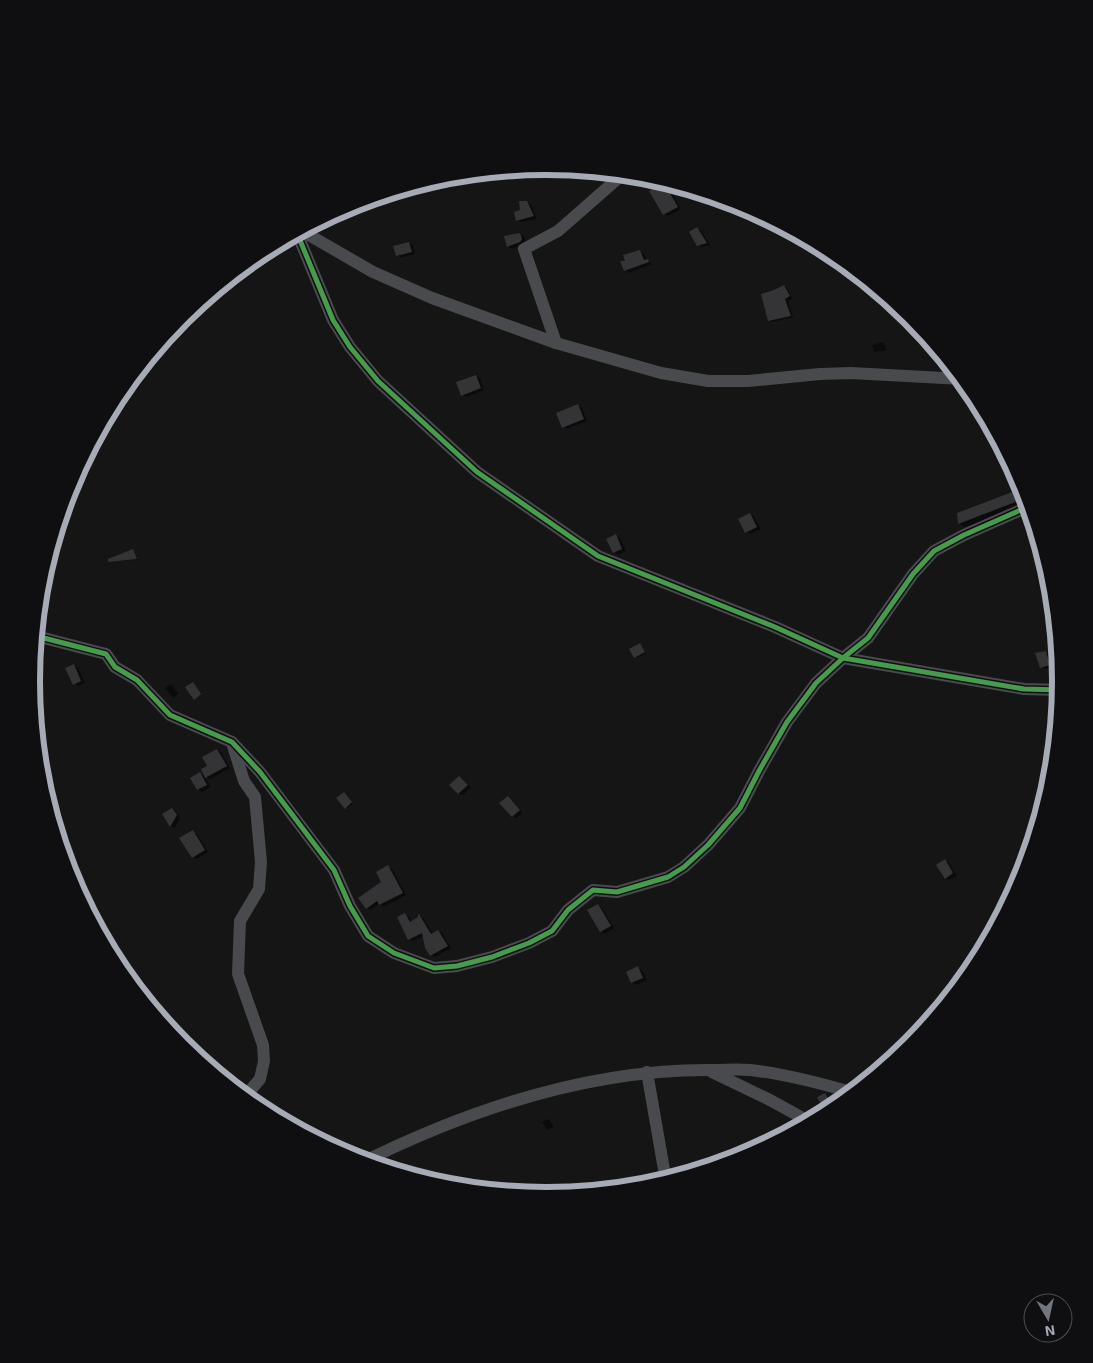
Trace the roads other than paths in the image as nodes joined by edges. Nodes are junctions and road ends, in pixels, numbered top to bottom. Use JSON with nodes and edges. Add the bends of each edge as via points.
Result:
{"nodes":[{"id":1,"x":617,"y":180,"type":"edge"},
{"id":2,"x":308,"y":235,"type":"edge"},
{"id":3,"x":300,"y":239,"type":"edge"},
{"id":4,"x":556,"y":343,"type":"junction"},
{"id":5,"x":952,"y":378,"type":"edge"},
{"id":6,"x":1022,"y":509,"type":"edge"},
{"id":7,"x":42,"y":638,"type":"edge"},
{"id":8,"x":843,"y":658,"type":"junction"},
{"id":9,"x":1053,"y":691,"type":"edge"},
{"id":10,"x":232,"y":742,"type":"junction"},
{"id":11,"x":708,"y":1070,"type":"junction"},
{"id":12,"x":647,"y":1072,"type":"junction"},
{"id":13,"x":845,"y":1090,"type":"edge"},
{"id":14,"x":249,"y":1091,"type":"edge"},
{"id":15,"x":803,"y":1118,"type":"edge"},
{"id":16,"x":373,"y":1157,"type":"edge"},
{"id":17,"x":665,"y":1174,"type":"edge"}],
"edges":[{"from":1,"to":4,"type":"street","via":[[558,231],[524,248]]},
{"from":2,"to":4,"type":"street","via":[[373,272],[432,298]]},
{"from":3,"to":8,"type":"street","via":[[333,320],[350,346],[378,381],[477,472],[598,556]]},
{"from":4,"to":5,"type":"street","via":[[661,373],[708,381],[851,373]]},
{"from":6,"to":8,"type":"street","via":[[934,551],[913,574],[868,638]]},
{"from":7,"to":10,"type":"street","via":[[106,654],[115,666],[137,680],[170,715]]},
{"from":8,"to":9,"type":"street","via":[[1024,689]]},
{"from":8,"to":10,"type":"street","via":[[816,684],[787,722],[740,808],[684,867],[668,877],[617,892],[592,890],[568,910],[552,931],[510,951],[457,966],[434,968],[394,953],[368,936],[334,870],[260,772]]},
{"from":10,"to":14,"type":"street","via":[[244,781],[255,797],[260,862],[260,889],[240,920],[238,974],[264,1045],[260,1079]]},
{"from":11,"to":12,"type":"street"},
{"from":11,"to":13,"type":"street","via":[[749,1070],[797,1077]]},
{"from":11,"to":15,"type":"street"},
{"from":12,"to":16,"type":"street","via":[[572,1086],[498,1106],[425,1132]]},
{"from":12,"to":17,"type":"street"}]}
